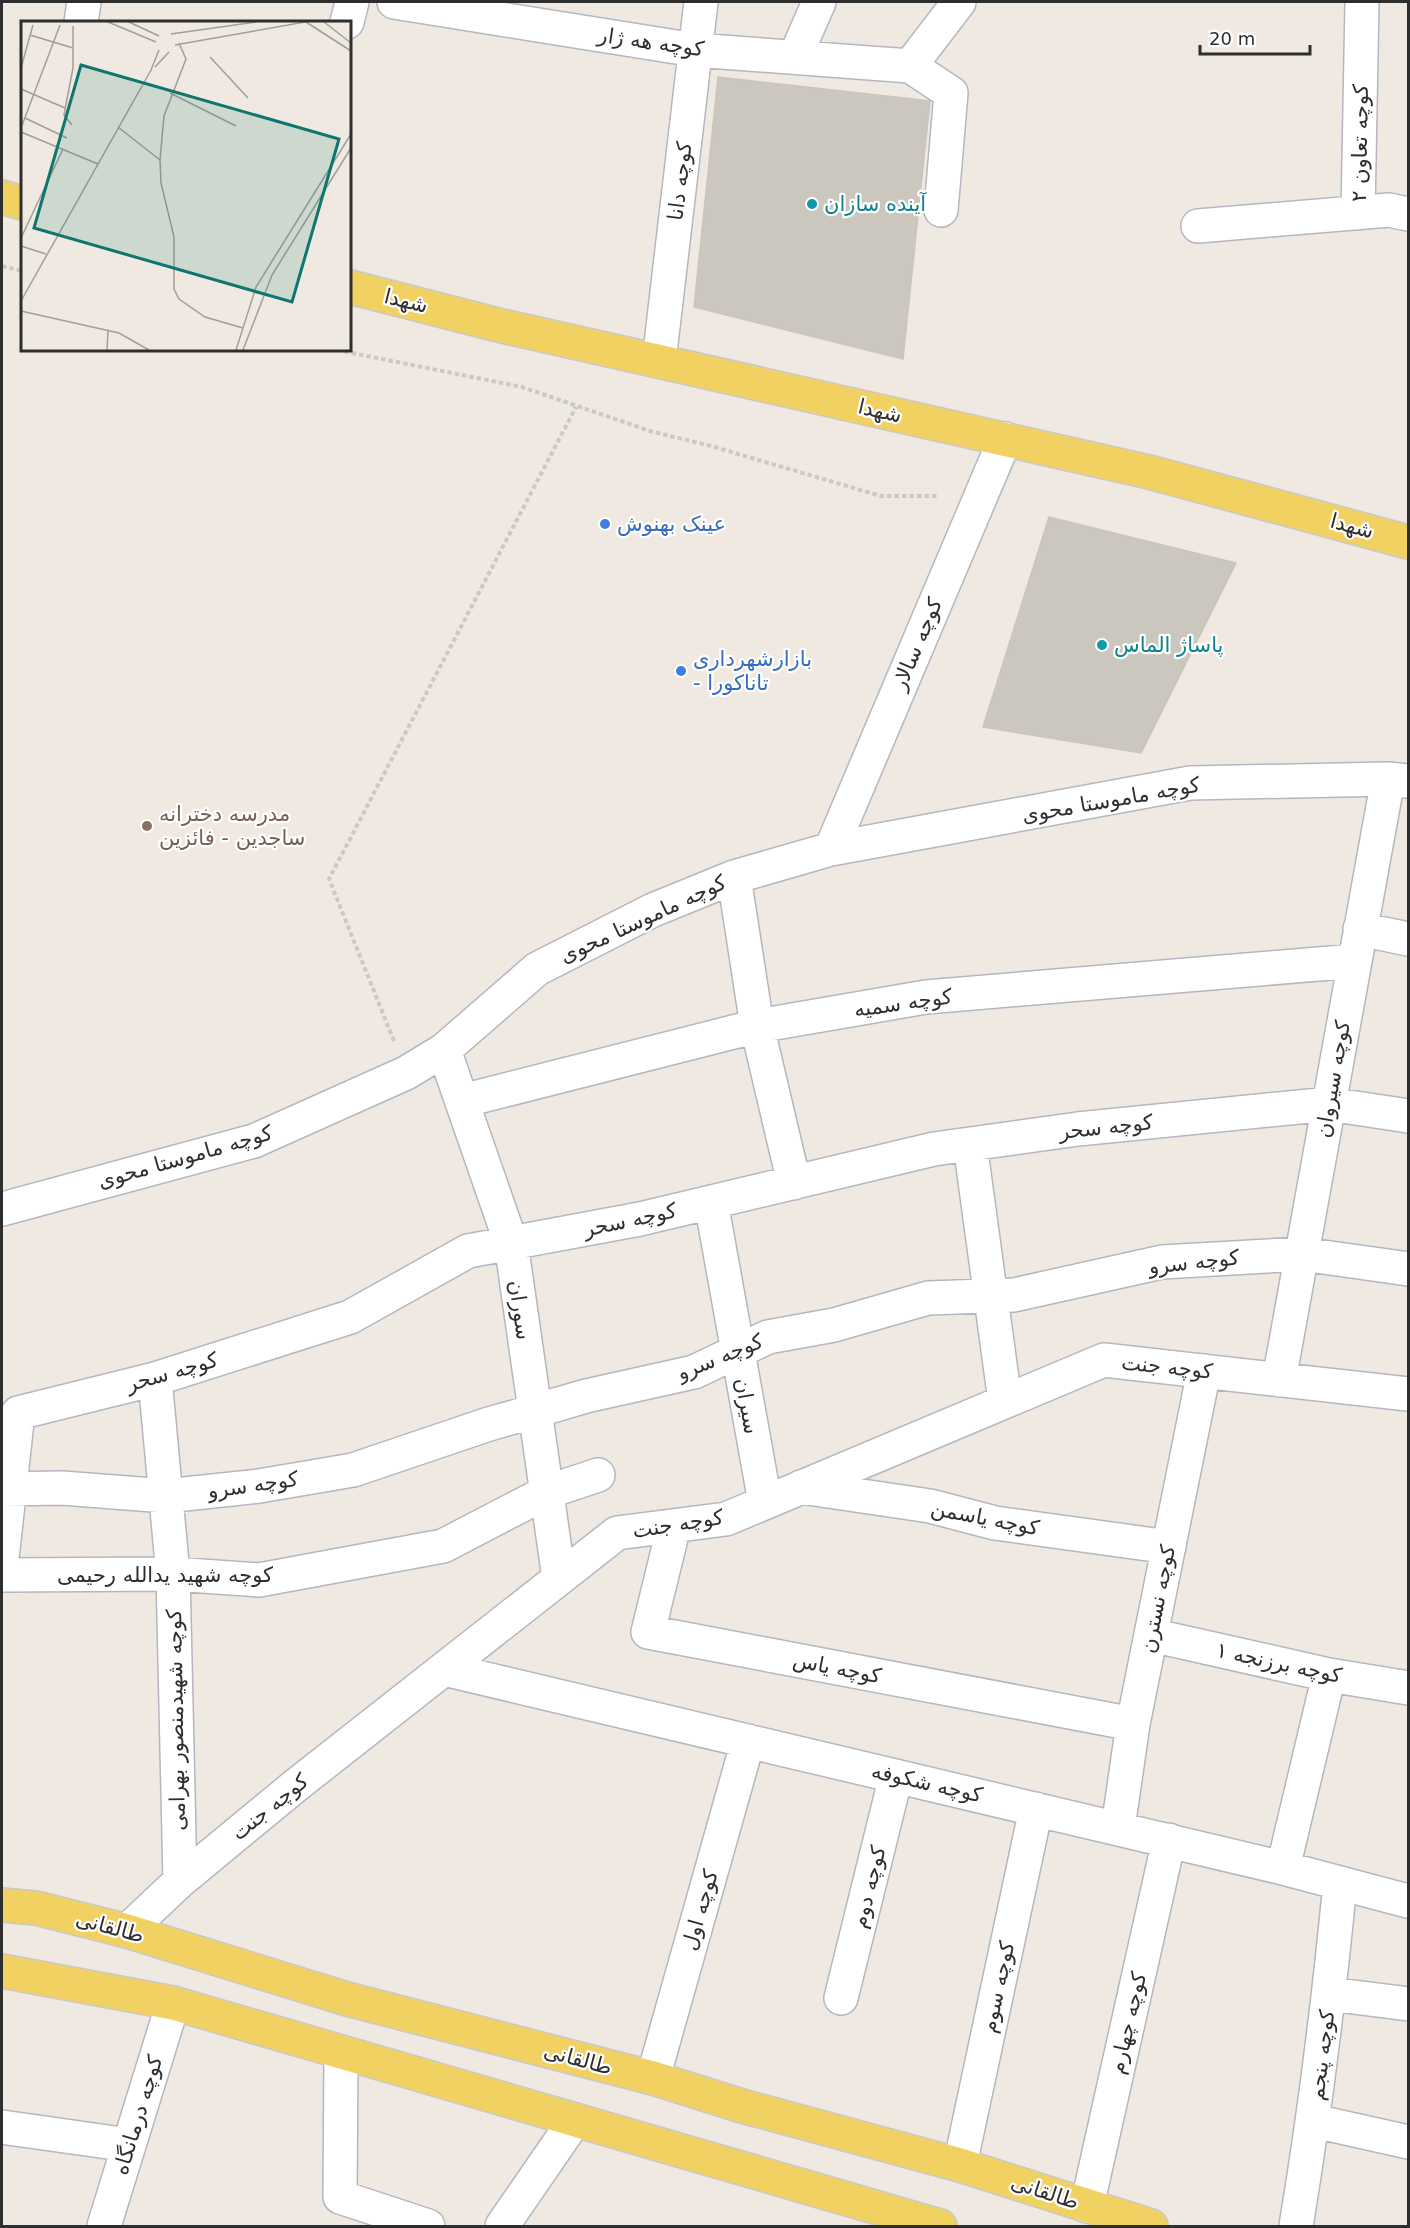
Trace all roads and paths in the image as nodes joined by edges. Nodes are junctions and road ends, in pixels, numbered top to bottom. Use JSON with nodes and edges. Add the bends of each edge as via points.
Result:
{"nodes":[{"id":1,"x":84,"y":2,"type":"edge"},
{"id":2,"x":352,"y":2,"type":"edge"},
{"id":3,"x":394,"y":2,"type":"edge"},
{"id":4,"x":701,"y":2,"type":"edge"},
{"id":5,"x":819,"y":2,"type":"edge"},
{"id":6,"x":959,"y":2,"type":"edge"},
{"id":7,"x":1362,"y":2,"type":"edge"},
{"id":8,"x":490,"y":9,"type":"edge"},
{"id":9,"x":81,"y":21,"type":"edge"},
{"id":10,"x":347,"y":21,"type":"edge"},
{"id":11,"x":695,"y":50,"type":"junction"},
{"id":12,"x":795,"y":57,"type":"junction"},
{"id":13,"x":910,"y":66,"type":"junction"},
{"id":14,"x":2,"y":197,"type":"edge"},
{"id":15,"x":21,"y":203,"type":"edge"},
{"id":16,"x":941,"y":210,"type":"dead end"},
{"id":17,"x":1358,"y":213,"type":"junction"},
{"id":18,"x":1408,"y":214,"type":"edge"},
{"id":19,"x":1198,"y":226,"type":"dead end"},
{"id":20,"x":2,"y":266,"type":"edge"},
{"id":21,"x":21,"y":270,"type":"edge"},
{"id":22,"x":351,"y":287,"type":"edge"},
{"id":23,"x":342,"y":351,"type":"edge"},
{"id":24,"x":659,"y":361,"type":"junction"},
{"id":25,"x":576,"y":407,"type":"junction"},
{"id":26,"x":1005,"y":439,"type":"junction"},
{"id":27,"x":939,"y":496,"type":"dead end"},
{"id":28,"x":1408,"y":542,"type":"edge"},
{"id":29,"x":1398,"y":780,"type":"edge"},
{"id":30,"x":831,"y":849,"type":"junction"},
{"id":31,"x":734,"y":877,"type":"junction"},
{"id":32,"x":1360,"y":929,"type":"junction"},
{"id":33,"x":1408,"y":939,"type":"edge"},
{"id":34,"x":1354,"y":962,"type":"junction"},
{"id":35,"x":757,"y":1026,"type":"junction"},
{"id":36,"x":444,"y":1050,"type":"junction"},
{"id":37,"x":406,"y":1073,"type":"junction"},
{"id":38,"x":462,"y":1101,"type":"junction"},
{"id":39,"x":1329,"y":1104,"type":"junction"},
{"id":40,"x":1408,"y":1116,"type":"edge"},
{"id":41,"x":970,"y":1144,"type":"junction"},
{"id":42,"x":794,"y":1183,"type":"junction"},
{"id":43,"x":711,"y":1202,"type":"junction"},
{"id":44,"x":2,"y":1209,"type":"edge"},
{"id":45,"x":511,"y":1243,"type":"junction"},
{"id":46,"x":1302,"y":1254,"type":"junction"},
{"id":47,"x":1408,"y":1269,"type":"edge"},
{"id":48,"x":991,"y":1295,"type":"junction"},
{"id":49,"x":738,"y":1352,"type":"junction"},
{"id":50,"x":1204,"y":1371,"type":"junction"},
{"id":51,"x":155,"y":1379,"type":"junction"},
{"id":52,"x":1279,"y":1380,"type":"junction"},
{"id":53,"x":1408,"y":1394,"type":"edge"},
{"id":54,"x":1005,"y":1401,"type":"junction"},
{"id":55,"x":535,"y":1411,"type":"junction"},
{"id":56,"x":597,"y":1475,"type":"dead end"},
{"id":57,"x":801,"y":1487,"type":"junction"},
{"id":58,"x":5,"y":1489,"type":"edge"},
{"id":59,"x":547,"y":1492,"type":"junction"},
{"id":60,"x":166,"y":1496,"type":"junction"},
{"id":61,"x":765,"y":1502,"type":"junction"},
{"id":62,"x":674,"y":1526,"type":"junction"},
{"id":63,"x":1169,"y":1547,"type":"junction"},
{"id":64,"x":2,"y":1558,"type":"edge"},
{"id":65,"x":173,"y":1574,"type":"junction"},
{"id":66,"x":2,"y":1575,"type":"edge"},
{"id":67,"x":559,"y":1578,"type":"junction"},
{"id":68,"x":1151,"y":1635,"type":"junction"},
{"id":69,"x":444,"y":1669,"type":"junction"},
{"id":70,"x":1329,"y":1675,"type":"junction"},
{"id":71,"x":1408,"y":1688,"type":"edge"},
{"id":72,"x":1133,"y":1724,"type":"junction"},
{"id":73,"x":748,"y":1741,"type":"junction"},
{"id":74,"x":896,"y":1776,"type":"junction"},
{"id":75,"x":1036,"y":1809,"type":"junction"},
{"id":76,"x":1118,"y":1828,"type":"junction"},
{"id":77,"x":1169,"y":1840,"type":"junction"},
{"id":78,"x":1283,"y":1868,"type":"junction"},
{"id":79,"x":180,"y":1881,"type":"junction"},
{"id":80,"x":1340,"y":1883,"type":"junction"},
{"id":81,"x":1408,"y":1901,"type":"edge"},
{"id":82,"x":2,"y":1905,"type":"edge"},
{"id":83,"x":127,"y":1931,"type":"junction"},
{"id":84,"x":2,"y":1971,"type":"edge"},
{"id":85,"x":1330,"y":1994,"type":"junction"},
{"id":86,"x":841,"y":1998,"type":"dead end"},
{"id":87,"x":173,"y":2003,"type":"junction"},
{"id":88,"x":1408,"y":2004,"type":"edge"},
{"id":89,"x":341,"y":2052,"type":"junction"},
{"id":90,"x":653,"y":2078,"type":"junction"},
{"id":91,"x":575,"y":2120,"type":"junction"},
{"id":92,"x":1314,"y":2121,"type":"junction"},
{"id":93,"x":2,"y":2127,"type":"edge"},
{"id":94,"x":1408,"y":2142,"type":"edge"},
{"id":95,"x":129,"y":2145,"type":"junction"},
{"id":96,"x":960,"y":2165,"type":"junction"},
{"id":97,"x":1087,"y":2206,"type":"junction"},
{"id":98,"x":104,"y":2226,"type":"edge"},
{"id":99,"x":428,"y":2226,"type":"edge"},
{"id":100,"x":502,"y":2226,"type":"edge"},
{"id":101,"x":940,"y":2226,"type":"edge"},
{"id":102,"x":1151,"y":2226,"type":"edge"},
{"id":103,"x":1296,"y":2226,"type":"edge"}],
"edges":[{"from":1,"to":9,"type":"street"},
{"from":2,"to":10,"type":"street"},
{"from":3,"to":8,"type":"street","name":"کوچه هه ژار"},
{"from":4,"to":11,"type":"street","name":"کوچه دانا"},
{"from":5,"to":12,"type":"street"},
{"from":6,"to":13,"type":"street"},
{"from":7,"to":17,"type":"street","name":"کوچه تعاون ۲"},
{"from":8,"to":11,"type":"street","name":"کوچه هه ژار"},
{"from":11,"to":12,"type":"street","name":"کوچه هه ژار"},
{"from":11,"to":24,"type":"street","name":"کوچه دانا"},
{"from":12,"to":13,"type":"street","name":"کوچه هه ژار"},
{"from":13,"to":16,"type":"street","via":[[951,93]]},
{"from":14,"to":15,"type":"main road"},
{"from":17,"to":18,"type":"street","via":[[1389,210]]},
{"from":17,"to":19,"type":"street"},
{"from":20,"to":21,"type":"path"},
{"from":22,"to":24,"type":"main road","name":"شهدا"},
{"from":23,"to":25,"type":"path","via":[[522,387]]},
{"from":24,"to":26,"type":"main road","name":"شهدا"},
{"from":25,"to":27,"type":"path","via":[[881,496]]},
{"from":25,"to":37,"type":"path","via":[[328,879]]},
{"from":26,"to":28,"type":"main road","name":"شهدا","via":[[1149,472]]},
{"from":26,"to":30,"type":"street","name":"کوچه سالار"},
{"from":29,"to":30,"type":"street","name":"کوچه ماموستا محوی","via":[[1190,783]]},
{"from":29,"to":32,"type":"street","name":"کوچه سیروان"},
{"from":30,"to":31,"type":"street","name":"کوچه ماموستا محوی"},
{"from":31,"to":35,"type":"street"},
{"from":31,"to":36,"type":"street","name":"کوچه ماموستا محوی","via":[[653,910],[537,969]]},
{"from":32,"to":33,"type":"street"},
{"from":32,"to":34,"type":"street","name":"کوچه سیروان"},
{"from":34,"to":35,"type":"street","name":"کوچه سمیه","via":[[926,997]]},
{"from":34,"to":39,"type":"street","name":"کوچه سیروان"},
{"from":35,"to":38,"type":"street","name":"کوچه سمیه"},
{"from":35,"to":42,"type":"street"},
{"from":36,"to":37,"type":"street","name":"کوچه ماموستا محوی"},
{"from":36,"to":38,"type":"street","name":"سوران"},
{"from":37,"to":44,"type":"street","name":"کوچه ماموستا محوی","via":[[254,1141]]},
{"from":38,"to":45,"type":"street","name":"سوران"},
{"from":39,"to":40,"type":"street","name":"کوچه سحر"},
{"from":39,"to":41,"type":"street","name":"کوچه سحر"},
{"from":39,"to":46,"type":"street","name":"کوچه سیروان"},
{"from":41,"to":42,"type":"street","name":"کوچه سحر"},
{"from":41,"to":48,"type":"street"},
{"from":42,"to":43,"type":"street","name":"کوچه سحر"},
{"from":43,"to":45,"type":"street","name":"کوچه سحر"},
{"from":43,"to":49,"type":"street","name":"سیران"},
{"from":45,"to":51,"type":"street","name":"کوچه سحر","via":[[468,1251],[350,1317]]},
{"from":45,"to":55,"type":"street","name":"سوران"},
{"from":46,"to":47,"type":"street","name":"کوچه سرو"},
{"from":46,"to":48,"type":"street","name":"کوچه سرو","via":[[1162,1263],[1014,1295]]},
{"from":46,"to":52,"type":"street","name":"کوچه سیروان"},
{"from":48,"to":49,"type":"street","name":"کوچه سرو","via":[[928,1298],[834,1325],[768,1337]]},
{"from":48,"to":54,"type":"street"},
{"from":49,"to":55,"type":"street","name":"کوچه سرو","via":[[694,1372]]},
{"from":49,"to":61,"type":"street","name":"سیران"},
{"from":50,"to":52,"type":"street","name":"کوچه جنت"},
{"from":50,"to":54,"type":"street","name":"کوچه جنت","via":[[1104,1360]]},
{"from":50,"to":63,"type":"street","name":"کوچه نسترن"},
{"from":51,"to":58,"type":"street","name":"کوچه سحر","via":[[18,1413]]},
{"from":51,"to":60,"type":"street","name":"کوچه شهیدمنصور بهرامی"},
{"from":52,"to":53,"type":"street","name":"کوچه جنت"},
{"from":54,"to":57,"type":"street","name":"کوچه جنت"},
{"from":55,"to":59,"type":"street","name":"سوران"},
{"from":55,"to":60,"type":"street","name":"کوچه سرو","via":[[353,1470]]},
{"from":56,"to":59,"type":"street","name":"کوچه شهید یدالله رحیمی"},
{"from":57,"to":61,"type":"street","name":"کوچه جنت"},
{"from":57,"to":63,"type":"street","name":"کوچه یاسمن","via":[[930,1506],[995,1523]]},
{"from":58,"to":60,"type":"street","name":"کوچه سرو","via":[[62,1488]]},
{"from":58,"to":64,"type":"street","name":"کوچه سحر"},
{"from":59,"to":65,"type":"street","name":"کوچه شهید یدالله رحیمی","via":[[443,1546],[259,1580]]},
{"from":59,"to":67,"type":"street","name":"سوران"},
{"from":60,"to":65,"type":"street","name":"کوچه شهیدمنصور بهرامی"},
{"from":61,"to":62,"type":"street","name":"کوچه جنت","via":[[726,1519]]},
{"from":62,"to":67,"type":"street","name":"کوچه جنت","via":[[617,1533]]},
{"from":62,"to":72,"type":"street","name":"کوچه یاس","via":[[648,1632]]},
{"from":63,"to":68,"type":"street","name":"کوچه نسترن"},
{"from":65,"to":66,"type":"street","name":"کوچه شهید یدالله رحیمی"},
{"from":65,"to":79,"type":"street","name":"کوچه شهیدمنصور بهرامی"},
{"from":67,"to":69,"type":"street","name":"کوچه جنت"},
{"from":68,"to":70,"type":"street","name":"کوچه برزنجه ۱"},
{"from":68,"to":72,"type":"street","name":"کوچه نسترن"},
{"from":69,"to":73,"type":"street","name":"کوچه شکوفه"},
{"from":69,"to":79,"type":"street","name":"کوچه جنت"},
{"from":70,"to":71,"type":"street","name":"کوچه برزنجه ۱"},
{"from":70,"to":78,"type":"street"},
{"from":72,"to":76,"type":"street","name":"کوچه نسترن"},
{"from":73,"to":74,"type":"street","name":"کوچه شکوفه"},
{"from":73,"to":90,"type":"street","name":"کوچه اول"},
{"from":74,"to":75,"type":"street","name":"کوچه شکوفه"},
{"from":74,"to":86,"type":"street","name":"کوچه دوم"},
{"from":75,"to":76,"type":"street","name":"کوچه شکوفه"},
{"from":75,"to":96,"type":"street","name":"کوچه سوم"},
{"from":76,"to":77,"type":"street","name":"کوچه شکوفه"},
{"from":77,"to":78,"type":"street","name":"کوچه شکوفه"},
{"from":77,"to":97,"type":"street","name":"کوچه چهارم"},
{"from":78,"to":80,"type":"street","name":"کوچه شکوفه"},
{"from":79,"to":83,"type":"street","name":"کوچه جنت"},
{"from":80,"to":81,"type":"street","name":"کوچه شکوفه"},
{"from":80,"to":85,"type":"street","name":"کوچه پنجم"},
{"from":82,"to":83,"type":"main road","name":"طالقانی","via":[[36,1908]]},
{"from":83,"to":90,"type":"main road","name":"طالقانی","via":[[347,1999]]},
{"from":84,"to":87,"type":"main road"},
{"from":85,"to":88,"type":"street"},
{"from":85,"to":92,"type":"street","name":"کوچه پنجم"},
{"from":87,"to":89,"type":"main road"},
{"from":87,"to":95,"type":"street","name":"کوچه درمانگاه"},
{"from":89,"to":91,"type":"main road"},
{"from":89,"to":99,"type":"street","via":[[340,2197]]},
{"from":90,"to":96,"type":"main road","name":"طالقانی"},
{"from":91,"to":100,"type":"street"},
{"from":91,"to":101,"type":"main road"},
{"from":92,"to":94,"type":"street"},
{"from":92,"to":103,"type":"street","name":"کوچه پنجم"},
{"from":93,"to":95,"type":"street"},
{"from":95,"to":98,"type":"street","name":"کوچه درمانگاه"},
{"from":96,"to":97,"type":"main road","name":"طالقانی"},
{"from":97,"to":102,"type":"main road","name":"طالقانی"}]}
